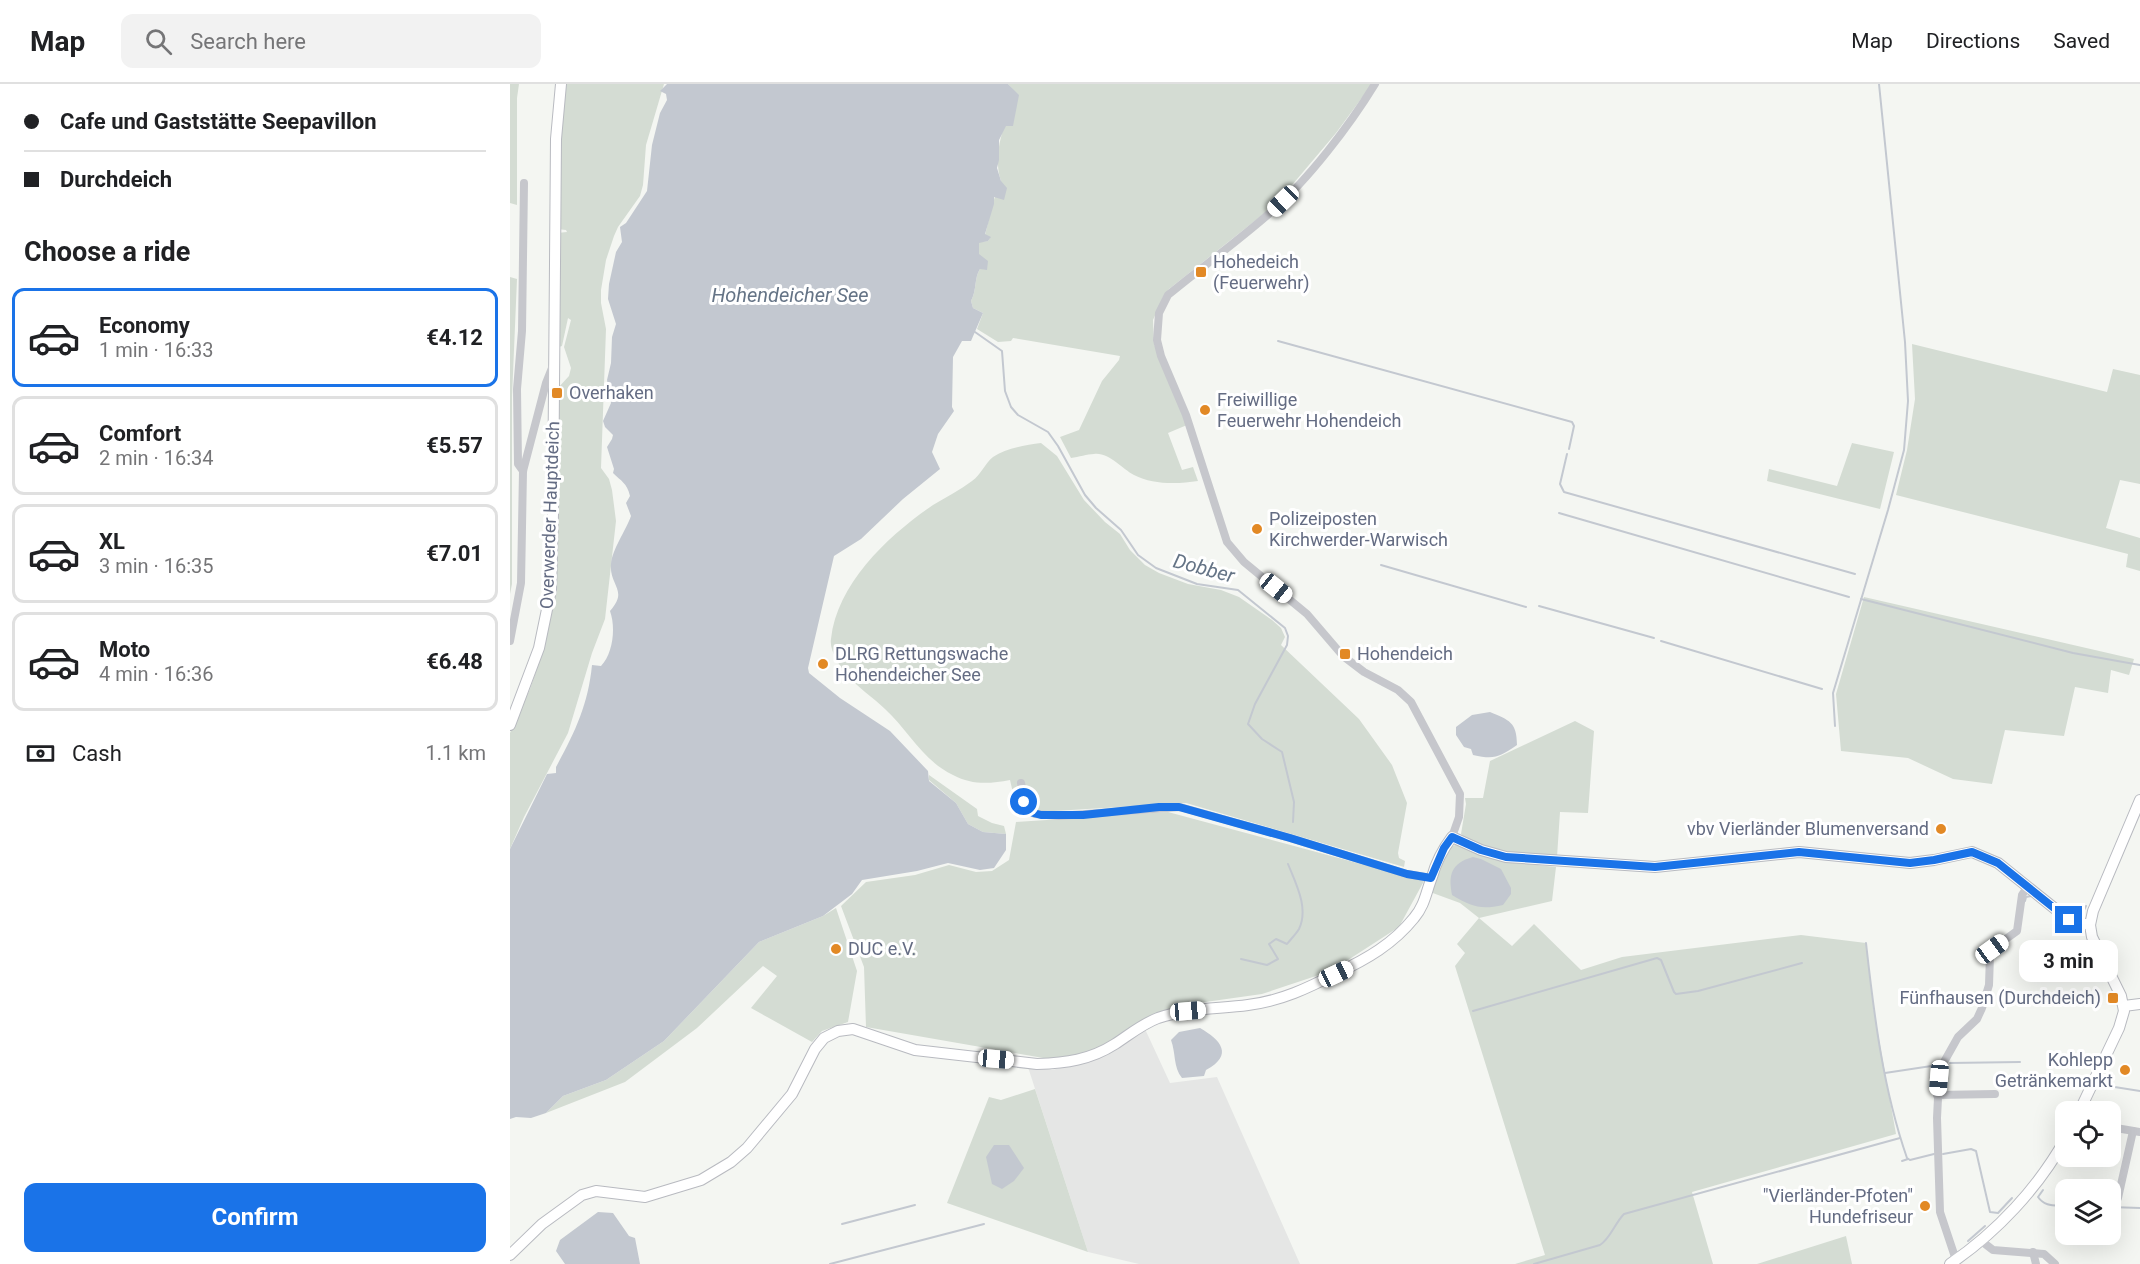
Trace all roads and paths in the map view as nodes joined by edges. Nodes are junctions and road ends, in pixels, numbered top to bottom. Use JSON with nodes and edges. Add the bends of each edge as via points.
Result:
{"nodes":[{"id":1,"x":561,"y":84,"type":"edge"},
{"id":2,"x":1375,"y":84,"type":"edge"},
{"id":3,"x":524,"y":183,"type":"dead end"},
{"id":4,"x":554,"y":364,"type":"junction"},
{"id":5,"x":523,"y":471,"type":"junction"},
{"id":6,"x":510,"y":641,"type":"edge"},
{"id":7,"x":510,"y":725,"type":"edge"},
{"id":8,"x":1021,"y":783,"type":"dead end"},
{"id":9,"x":2140,"y":800,"type":"edge"},
{"id":10,"x":1452,"y":837,"type":"junction"},
{"id":11,"x":1431,"y":878,"type":"junction"},
{"id":12,"x":2028,"y":886,"type":"junction"},
{"id":13,"x":2090,"y":925,"type":"junction"},
{"id":14,"x":2140,"y":1004,"type":"edge"},
{"id":15,"x":2124,"y":1006,"type":"junction"},
{"id":16,"x":1995,"y":1094,"type":"dead end"},
{"id":17,"x":1937,"y":1095,"type":"junction"},
{"id":18,"x":2084,"y":1101,"type":"edge"},
{"id":19,"x":2121,"y":1129,"type":"edge"},
{"id":20,"x":2137,"y":1131,"type":"edge"},
{"id":21,"x":2055,"y":1155,"type":"edge"},
{"id":22,"x":2121,"y":1187,"type":"edge"},
{"id":23,"x":1980,"y":1240,"type":"junction"},
{"id":24,"x":2033,"y":1252,"type":"junction"},
{"id":25,"x":510,"y":1255,"type":"edge"},
{"id":26,"x":1953,"y":1262,"type":"edge"},
{"id":27,"x":2036,"y":1264,"type":"edge"},
{"id":28,"x":2055,"y":1264,"type":"edge"}],
"edges":[{"from":1,"to":4,"type":"street","name":"Overwerder Hauptdeich","via":[[556,138]]},
{"from":2,"to":10,"type":"street","via":[[1294,190],[1168,295],[1159,314],[1157,340],[1231,548],[1307,614],[1348,660],[1411,702],[1460,794],[1459,817]]},
{"from":3,"to":5,"type":"street","via":[[522,331],[517,389],[518,464]]},
{"from":4,"to":5,"type":"street"},
{"from":4,"to":7,"type":"street","name":"Overwerder Hauptdeich","via":[[550,590],[539,648]]},
{"from":5,"to":6,"type":"street","via":[[521,583]]},
{"from":8,"to":11,"type":"street","via":[[1027,809],[1035,814],[1083,815],[1179,807]]},
{"from":9,"to":13,"type":"street","via":[[2092,911]]},
{"from":10,"to":11,"type":"street"},
{"from":10,"to":12,"type":"street","via":[[1506,857],[1655,867],[1799,852],[1910,863],[1972,852],[1998,863]]},
{"from":11,"to":25,"type":"street","via":[[1426,900],[1413,919],[1385,947],[1354,965],[1282,998],[1157,1018],[1082,1060],[1037,1064],[915,1050],[853,1029],[838,1032],[824,1038],[792,1094],[747,1148],[730,1162],[701,1180],[645,1197],[596,1191],[582,1195],[542,1224]]},
{"from":12,"to":13,"type":"street","via":[[2069,920]]},
{"from":12,"to":17,"type":"street","via":[[2022,895],[2017,931],[1992,949],[1989,985],[1982,1008],[1944,1062]]},
{"from":13,"to":15,"type":"street","via":[[2097,951]]},
{"from":14,"to":15,"type":"street"},
{"from":15,"to":18,"type":"street","via":[[2119,1028]]},
{"from":16,"to":17,"type":"street"},
{"from":17,"to":26,"type":"street","via":[[1940,1212]]},
{"from":19,"to":20,"type":"street"},
{"from":20,"to":22,"type":"street"},
{"from":21,"to":23,"type":"street","via":[[2011,1213]]},
{"from":23,"to":24,"type":"street","via":[[1993,1250]]},
{"from":23,"to":26,"type":"street"},
{"from":24,"to":27,"type":"street"},
{"from":24,"to":28,"type":"street","via":[[2044,1254]]}]}
